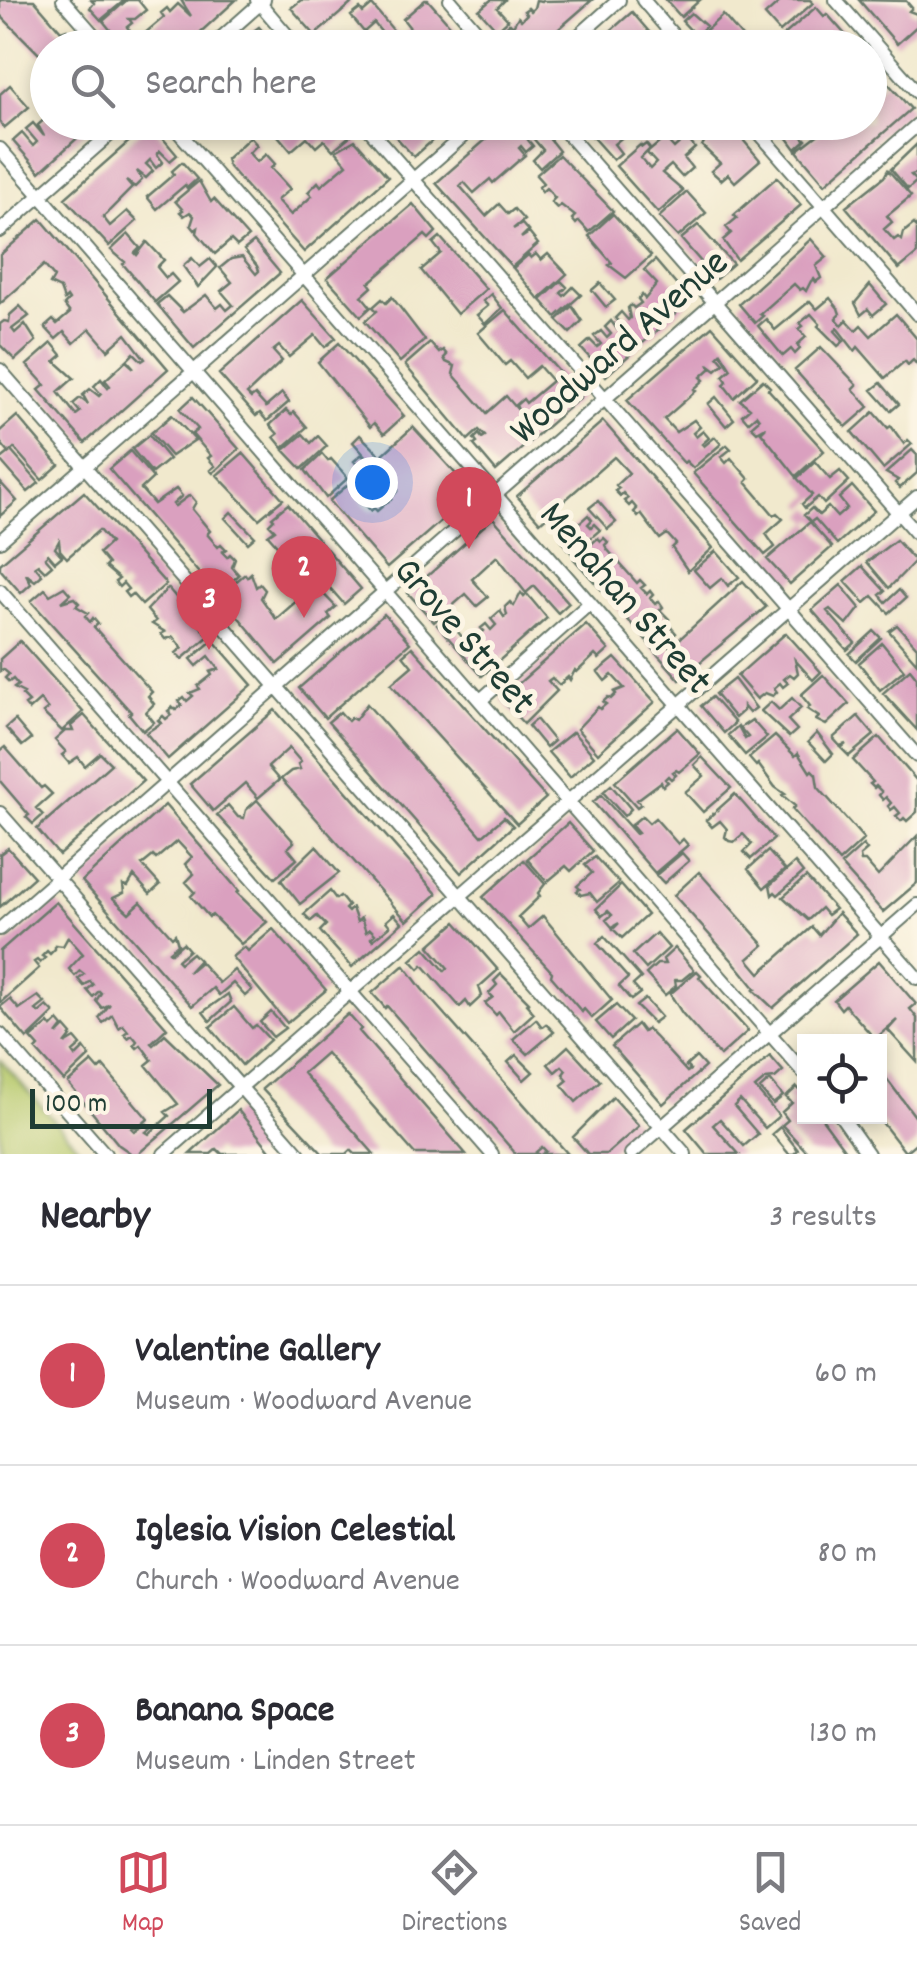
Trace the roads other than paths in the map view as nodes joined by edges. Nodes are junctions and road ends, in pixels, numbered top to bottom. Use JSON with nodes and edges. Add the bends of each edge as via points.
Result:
{"nodes":[{"id":1,"x":63,"y":0,"type":"edge"},
{"id":2,"x":450,"y":0,"type":"edge"},
{"id":3,"x":619,"y":0,"type":"edge"},
{"id":4,"x":643,"y":0,"type":"edge"},
{"id":5,"x":836,"y":0,"type":"edge"},
{"id":6,"x":260,"y":1,"type":"edge"},
{"id":7,"x":89,"y":30,"type":"edge"},
{"id":8,"x":229,"y":30,"type":"edge"},
{"id":9,"x":283,"y":30,"type":"edge"},
{"id":10,"x":476,"y":30,"type":"edge"},
{"id":11,"x":585,"y":30,"type":"edge"},
{"id":12,"x":669,"y":30,"type":"edge"},
{"id":13,"x":862,"y":30,"type":"edge"},
{"id":14,"x":887,"y":58,"type":"edge"},
{"id":15,"x":917,"y":92,"type":"edge"},
{"id":16,"x":917,"y":125,"type":"edge"},
{"id":17,"x":104,"y":140,"type":"edge"},
{"id":18,"x":186,"y":140,"type":"edge"},
{"id":19,"x":380,"y":140,"type":"edge"},
{"id":20,"x":459,"y":140,"type":"edge"},
{"id":21,"x":573,"y":140,"type":"edge"},
{"id":22,"x":766,"y":140,"type":"edge"},
{"id":23,"x":0,"y":149,"type":"edge"},
{"id":24,"x":414,"y":180,"type":"junction"},
{"id":25,"x":41,"y":195,"type":"junction"},
{"id":26,"x":824,"y":207,"type":"junction"},
{"id":27,"x":0,"y":231,"type":"edge"},
{"id":28,"x":304,"y":276,"type":"junction"},
{"id":29,"x":714,"y":303,"type":"junction"},
{"id":30,"x":917,"y":314,"type":"edge"},
{"id":31,"x":0,"y":370,"type":"edge"},
{"id":32,"x":194,"y":372,"type":"junction"},
{"id":33,"x":605,"y":398,"type":"junction"},
{"id":34,"x":85,"y":467,"type":"junction"},
{"id":35,"x":496,"y":495,"type":"junction"},
{"id":36,"x":917,"y":496,"type":"edge"},
{"id":37,"x":898,"y":513,"type":"junction"},
{"id":38,"x":917,"y":534,"type":"edge"},
{"id":39,"x":0,"y":542,"type":"edge"},
{"id":40,"x":0,"y":591,"type":"edge"},
{"id":41,"x":386,"y":591,"type":"junction"},
{"id":42,"x":590,"y":603,"type":"junction"},
{"id":43,"x":788,"y":609,"type":"junction"},
{"id":44,"x":276,"y":687,"type":"junction"},
{"id":45,"x":482,"y":699,"type":"junction"},
{"id":46,"x":679,"y":704,"type":"junction"},
{"id":47,"x":917,"y":756,"type":"edge"},
{"id":48,"x":168,"y":782,"type":"junction"},
{"id":49,"x":569,"y":800,"type":"junction"},
{"id":50,"x":0,"y":813,"type":"edge"},
{"id":51,"x":58,"y":879,"type":"junction"},
{"id":52,"x":460,"y":896,"type":"junction"},
{"id":53,"x":917,"y":905,"type":"edge"},
{"id":54,"x":0,"y":929,"type":"edge"},
{"id":55,"x":881,"y":936,"type":"junction"},
{"id":56,"x":917,"y":978,"type":"edge"},
{"id":57,"x":352,"y":990,"type":"junction"},
{"id":58,"x":771,"y":1032,"type":"junction"},
{"id":59,"x":0,"y":1034,"type":"edge"},
{"id":60,"x":797,"y":1064,"type":"edge"},
{"id":61,"x":240,"y":1087,"type":"junction"},
{"id":62,"x":847,"y":1124,"type":"edge"},
{"id":63,"x":662,"y":1128,"type":"junction"},
{"id":64,"x":105,"y":1154,"type":"edge"},
{"id":65,"x":164,"y":1154,"type":"edge"},
{"id":66,"x":299,"y":1154,"type":"edge"},
{"id":67,"x":492,"y":1154,"type":"edge"},
{"id":68,"x":632,"y":1154,"type":"edge"},
{"id":69,"x":685,"y":1154,"type":"edge"},
{"id":70,"x":868,"y":1154,"type":"edge"}],
"edges":[{"from":1,"to":7,"type":"street"},
{"from":2,"to":10,"type":"street"},
{"from":3,"to":11,"type":"street"},
{"from":4,"to":12,"type":"street"},
{"from":5,"to":13,"type":"street"},
{"from":6,"to":8,"type":"street"},
{"from":6,"to":9,"type":"street"},
{"from":14,"to":15,"type":"street"},
{"from":16,"to":26,"type":"street","name":"Woodward Avenue"},
{"from":17,"to":25,"type":"street"},
{"from":18,"to":28,"type":"street","name":"Menahan Street"},
{"from":19,"to":24,"type":"street"},
{"from":20,"to":24,"type":"street"},
{"from":21,"to":29,"type":"street"},
{"from":22,"to":26,"type":"street"},
{"from":23,"to":25,"type":"street","name":"Grove Street"},
{"from":24,"to":28,"type":"street"},
{"from":24,"to":33,"type":"street"},
{"from":25,"to":27,"type":"street"},
{"from":25,"to":32,"type":"street","name":"Grove Street"},
{"from":26,"to":29,"type":"street","name":"Woodward Avenue"},
{"from":26,"to":30,"type":"street"},
{"from":28,"to":32,"type":"street"},
{"from":28,"to":35,"type":"street","name":"Menahan Street"},
{"from":29,"to":33,"type":"street","name":"Woodward Avenue"},
{"from":29,"to":37,"type":"street"},
{"from":31,"to":34,"type":"street"},
{"from":32,"to":34,"type":"street"},
{"from":32,"to":41,"type":"street","name":"Grove Street"},
{"from":33,"to":35,"type":"street","name":"Woodward Avenue"},
{"from":33,"to":43,"type":"street"},
{"from":34,"to":39,"type":"street"},
{"from":34,"to":44,"type":"street"},
{"from":35,"to":41,"type":"street","name":"Woodward Avenue"},
{"from":35,"to":42,"type":"street","name":"Menahan Street"},
{"from":36,"to":37,"type":"street"},
{"from":37,"to":38,"type":"street"},
{"from":37,"to":43,"type":"street"},
{"from":40,"to":48,"type":"street"},
{"from":41,"to":44,"type":"street","name":"Woodward Avenue"},
{"from":41,"to":45,"type":"street","name":"Grove Street"},
{"from":42,"to":45,"type":"street"},
{"from":42,"to":46,"type":"street","name":"Menahan Street"},
{"from":43,"to":46,"type":"street"},
{"from":43,"to":47,"type":"street"},
{"from":44,"to":48,"type":"street","name":"Woodward Avenue"},
{"from":44,"to":52,"type":"street"},
{"from":45,"to":49,"type":"street","name":"Grove Street"},
{"from":46,"to":49,"type":"street"},
{"from":46,"to":55,"type":"street","name":"Menahan Street"},
{"from":48,"to":51,"type":"street","name":"Woodward Avenue"},
{"from":48,"to":57,"type":"street"},
{"from":49,"to":52,"type":"street"},
{"from":49,"to":58,"type":"street","name":"Grove Street"},
{"from":50,"to":51,"type":"street"},
{"from":51,"to":54,"type":"street","name":"Woodward Avenue"},
{"from":51,"to":61,"type":"street"},
{"from":52,"to":57,"type":"street"},
{"from":52,"to":63,"type":"street"},
{"from":53,"to":55,"type":"street"},
{"from":55,"to":56,"type":"street","name":"Menahan Street"},
{"from":55,"to":58,"type":"street"},
{"from":57,"to":61,"type":"street"},
{"from":57,"to":67,"type":"street"},
{"from":58,"to":60,"type":"street","name":"Grove Street"},
{"from":58,"to":63,"type":"street"},
{"from":59,"to":64,"type":"street"},
{"from":61,"to":65,"type":"street"},
{"from":61,"to":66,"type":"street"},
{"from":62,"to":70,"type":"street"},
{"from":63,"to":68,"type":"street"},
{"from":63,"to":69,"type":"street"}]}
